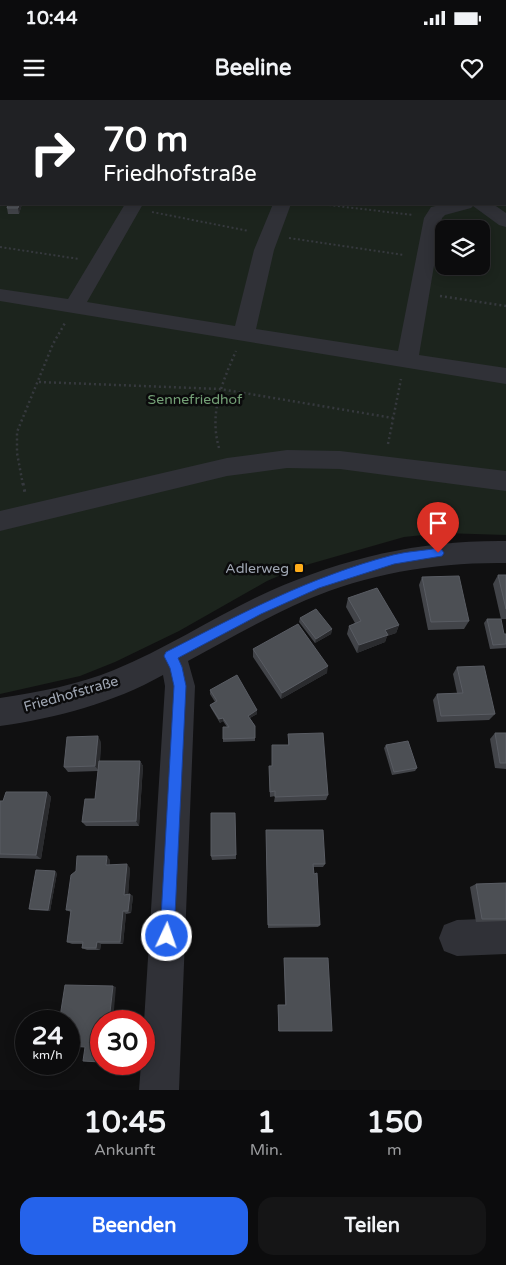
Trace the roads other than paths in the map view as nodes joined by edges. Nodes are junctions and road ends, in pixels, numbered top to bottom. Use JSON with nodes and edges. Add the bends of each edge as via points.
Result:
{"nodes":[{"id":1,"x":133,"y":205,"type":"edge"},
{"id":2,"x":282,"y":205,"type":"edge"},
{"id":3,"x":461,"y":205,"type":"edge"},
{"id":4,"x":482,"y":205,"type":"edge"},
{"id":5,"x":506,"y":221,"type":"edge"},
{"id":6,"x":0,"y":295,"type":"edge"},
{"id":7,"x":74,"y":307,"type":"junction"},
{"id":8,"x":244,"y":334,"type":"junction"},
{"id":9,"x":407,"y":360,"type":"junction"},
{"id":10,"x":506,"y":376,"type":"edge"},
{"id":11,"x":506,"y":481,"type":"edge"},
{"id":12,"x":0,"y":521,"type":"edge"},
{"id":13,"x":506,"y":552,"type":"edge"},
{"id":14,"x":170,"y":656,"type":"junction"},
{"id":15,"x":0,"y":712,"type":"edge"},
{"id":16,"x":506,"y":936,"type":"edge"},
{"id":17,"x":457,"y":938,"type":"dead end"},
{"id":18,"x":160,"y":1090,"type":"edge"}],
"edges":[{"from":1,"to":7,"type":"street"},
{"from":2,"to":8,"type":"street","via":[[264,250]]},
{"from":3,"to":9,"type":"street","via":[[438,211],[433,218]]},
{"from":4,"to":5,"type":"street"},
{"from":6,"to":7,"type":"street"},
{"from":7,"to":8,"type":"street"},
{"from":8,"to":9,"type":"street"},
{"from":9,"to":10,"type":"street"},
{"from":11,"to":12,"type":"street","via":[[384,464],[286,459],[227,467]]},
{"from":13,"to":14,"type":"street","name":"Friedhofstraße","via":[[438,553],[394,559],[362,568],[316,584],[257,611]]},
{"from":14,"to":15,"type":"street","name":"Friedhofstraße","via":[[118,683],[28,708]]},
{"from":14,"to":18,"type":"street","via":[[180,686]]},
{"from":16,"to":17,"type":"street"}]}
